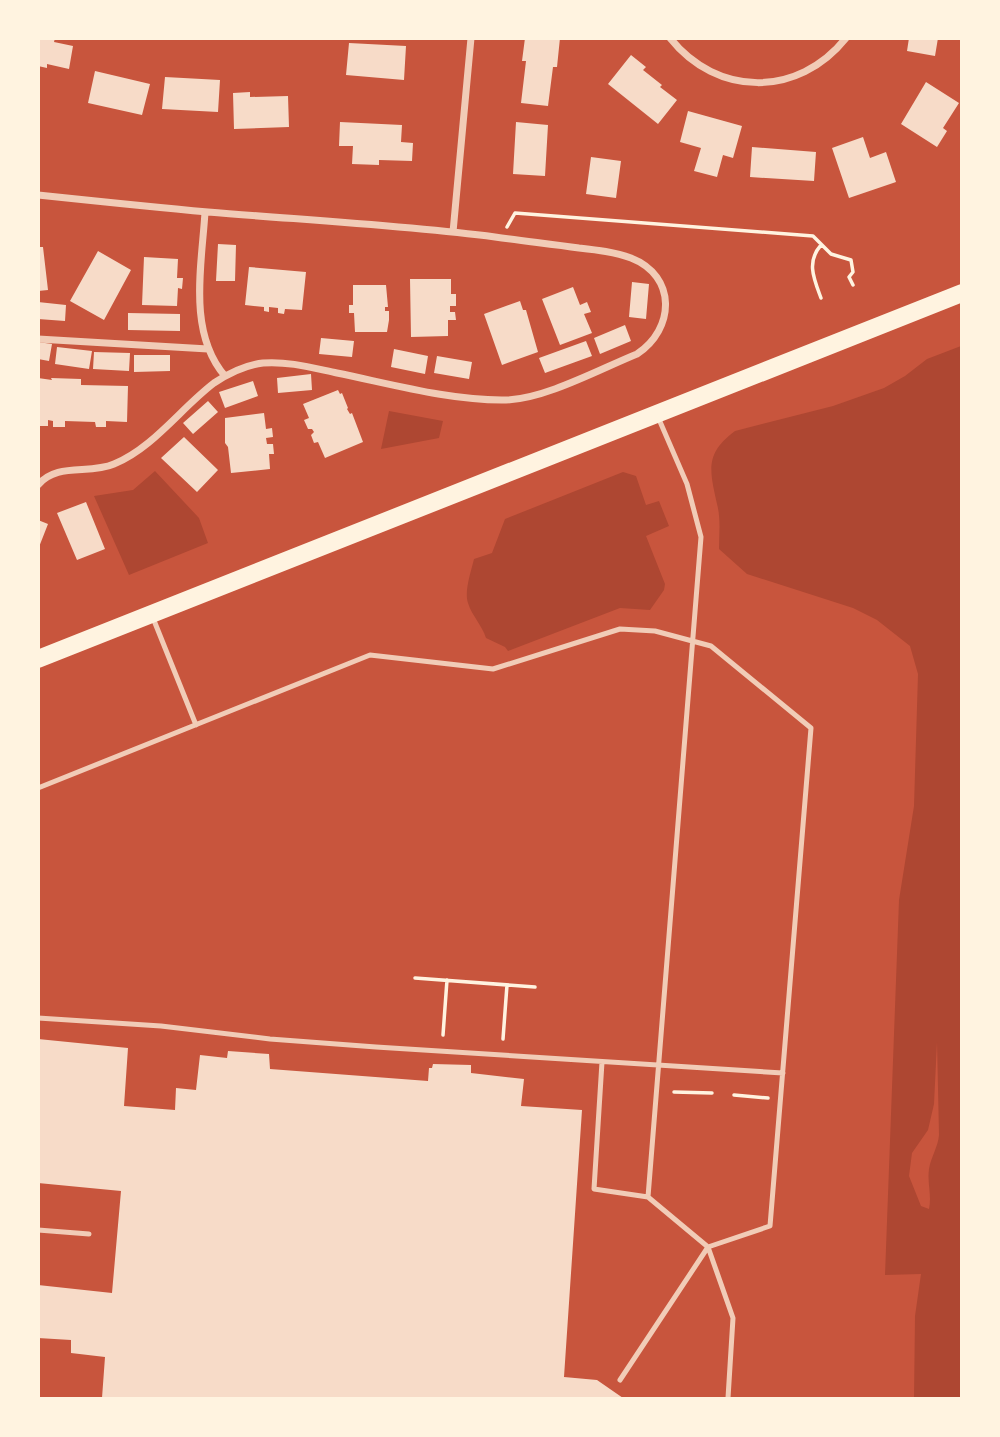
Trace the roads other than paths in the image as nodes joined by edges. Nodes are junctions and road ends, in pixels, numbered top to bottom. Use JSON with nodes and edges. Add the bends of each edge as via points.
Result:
{"nodes":[{"id":1,"x":471,"y":38,"type":"edge"},
{"id":2,"x":670,"y":38,"type":"edge"},
{"id":3,"x":846,"y":38,"type":"edge"},
{"id":4,"x":38,"y":195,"type":"edge"},
{"id":5,"x":205,"y":212,"type":"junction"},
{"id":6,"x":453,"y":232,"type":"junction"},
{"id":7,"x":961,"y":293,"type":"edge"},
{"id":8,"x":38,"y":339,"type":"edge"},
{"id":9,"x":208,"y":349,"type":"junction"},
{"id":10,"x":225,"y":376,"type":"junction"},
{"id":11,"x":656,"y":414,"type":"junction"},
{"id":12,"x":38,"y":485,"type":"edge"},
{"id":13,"x":152,"y":614,"type":"junction"},
{"id":14,"x":691,"y":640,"type":"junction"},
{"id":15,"x":38,"y":659,"type":"edge"},
{"id":16,"x":196,"y":725,"type":"junction"},
{"id":17,"x":38,"y":788,"type":"edge"},
{"id":18,"x":38,"y":1018,"type":"edge"},
{"id":19,"x":602,"y":1062,"type":"junction"},
{"id":20,"x":657,"y":1066,"type":"junction"},
{"id":21,"x":783,"y":1073,"type":"junction"},
{"id":22,"x":648,"y":1196,"type":"junction"},
{"id":23,"x":38,"y":1230,"type":"edge"},
{"id":24,"x":89,"y":1234,"type":"dead end"},
{"id":25,"x":708,"y":1247,"type":"junction"},
{"id":26,"x":620,"y":1380,"type":"dead end"},
{"id":27,"x":728,"y":1398,"type":"edge"}],
"edges":[{"from":1,"to":6,"type":"street"},
{"from":2,"to":3,"type":"street","via":[[690,59],[720,77],[763,83],[813,66]]},
{"from":4,"to":5,"type":"street"},
{"from":5,"to":6,"type":"street"},
{"from":5,"to":9,"type":"street","via":[[201,304]]},
{"from":6,"to":10,"type":"street","via":[[634,259],[662,282],[665,313],[656,337],[636,354],[516,399],[442,393],[282,363],[253,365]]},
{"from":7,"to":11,"type":"main road"},
{"from":8,"to":9,"type":"street"},
{"from":9,"to":10,"type":"street"},
{"from":10,"to":12,"type":"street","via":[[127,458],[107,467],[52,473]]},
{"from":11,"to":13,"type":"main road"},
{"from":11,"to":14,"type":"lane","via":[[687,484],[701,537]]},
{"from":13,"to":15,"type":"main road"},
{"from":13,"to":16,"type":"lane"},
{"from":14,"to":16,"type":"lane","via":[[620,629],[493,668],[370,655]]},
{"from":14,"to":20,"type":"lane"},
{"from":14,"to":21,"type":"lane","via":[[711,646],[811,728]]},
{"from":16,"to":17,"type":"lane"},
{"from":18,"to":19,"type":"lane"},
{"from":19,"to":20,"type":"lane"},
{"from":19,"to":22,"type":"lane","via":[[594,1189]]},
{"from":20,"to":21,"type":"lane"},
{"from":20,"to":22,"type":"lane"},
{"from":21,"to":25,"type":"lane","via":[[770,1226]]},
{"from":22,"to":25,"type":"lane"},
{"from":23,"to":24,"type":"lane"},
{"from":25,"to":26,"type":"lane"},
{"from":25,"to":27,"type":"lane","via":[[733,1318]]}]}
